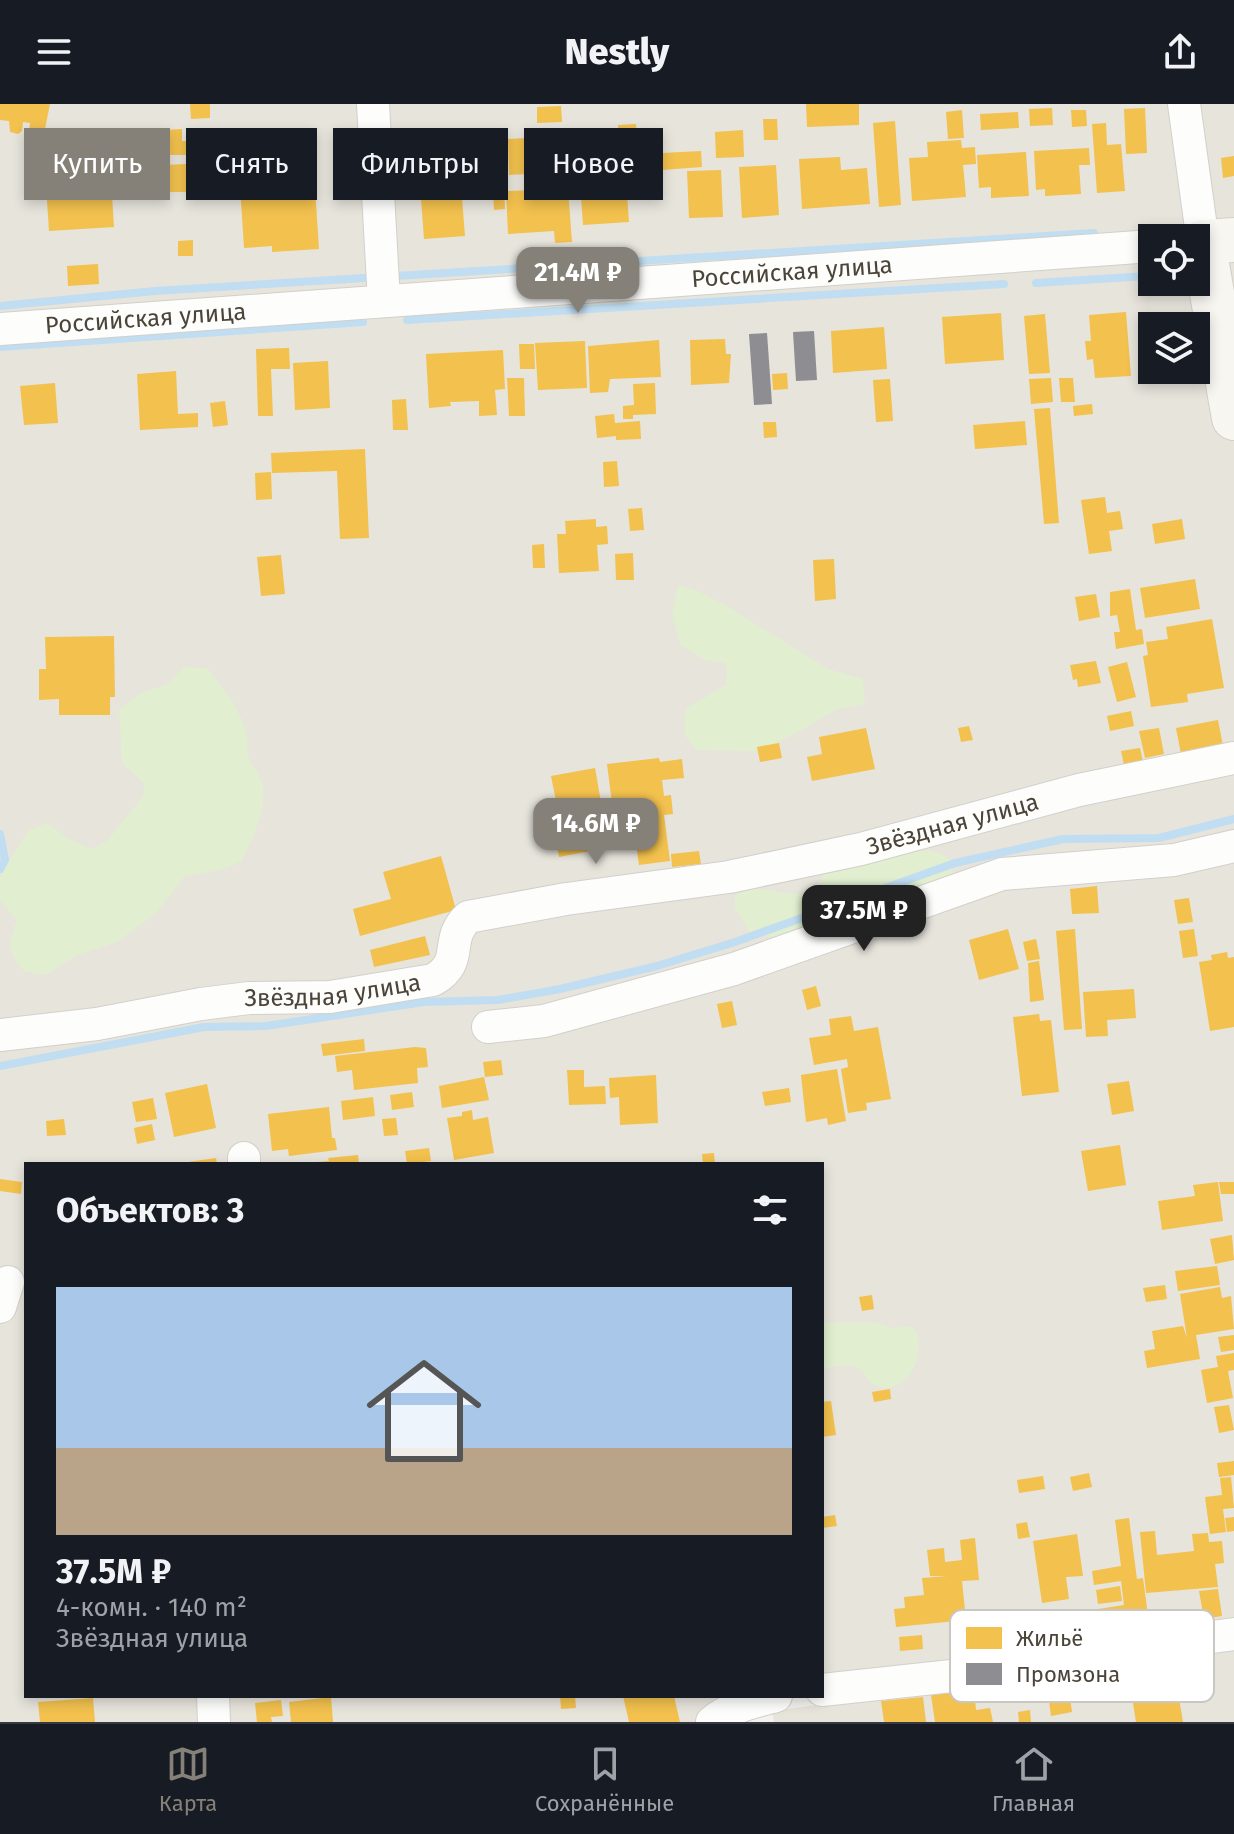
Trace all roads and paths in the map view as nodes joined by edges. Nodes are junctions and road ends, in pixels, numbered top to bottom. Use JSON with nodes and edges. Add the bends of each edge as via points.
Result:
{"nodes":[{"id":1,"x":373,"y":104,"type":"edge"},
{"id":2,"x":1184,"y":104,"type":"edge"},
{"id":3,"x":1211,"y":242,"type":"edge"},
{"id":4,"x":1138,"y":247,"type":"edge"},
{"id":5,"x":384,"y":301,"type":"junction"},
{"id":6,"x":0,"y":329,"type":"edge"},
{"id":7,"x":1234,"y":418,"type":"edge"},
{"id":8,"x":1234,"y":758,"type":"edge"},
{"id":9,"x":1234,"y":846,"type":"edge"},
{"id":10,"x":488,"y":1027,"type":"dead end"},
{"id":11,"x":0,"y":1035,"type":"edge"},
{"id":12,"x":1234,"y":1634,"type":"edge"},
{"id":13,"x":1214,"y":1637,"type":"edge"},
{"id":14,"x":950,"y":1676,"type":"edge"},
{"id":15,"x":824,"y":1690,"type":"edge"},
{"id":16,"x":213,"y":1698,"type":"edge"},
{"id":17,"x":760,"y":1707,"type":"edge"},
{"id":18,"x":714,"y":1711,"type":"edge"},
{"id":19,"x":214,"y":1722,"type":"edge"}],
"edges":[{"from":1,"to":5,"type":"street"},
{"from":2,"to":3,"type":"street"},
{"from":3,"to":7,"type":"street"},
{"from":4,"to":5,"type":"street","name":"Российская улица"},
{"from":5,"to":6,"type":"street","name":"Российская улица"},
{"from":8,"to":11,"type":"street","name":"Звёздная улица","via":[[1079,790],[861,849],[729,877],[468,917],[457,928],[452,962],[433,980],[330,997],[249,998]]},
{"from":9,"to":10,"type":"street","via":[[1174,860],[1002,874],[734,969],[544,1021]]},
{"from":12,"to":13,"type":"street"},
{"from":14,"to":15,"type":"street"},
{"from":16,"to":19,"type":"street"},
{"from":17,"to":18,"type":"street"}]}
